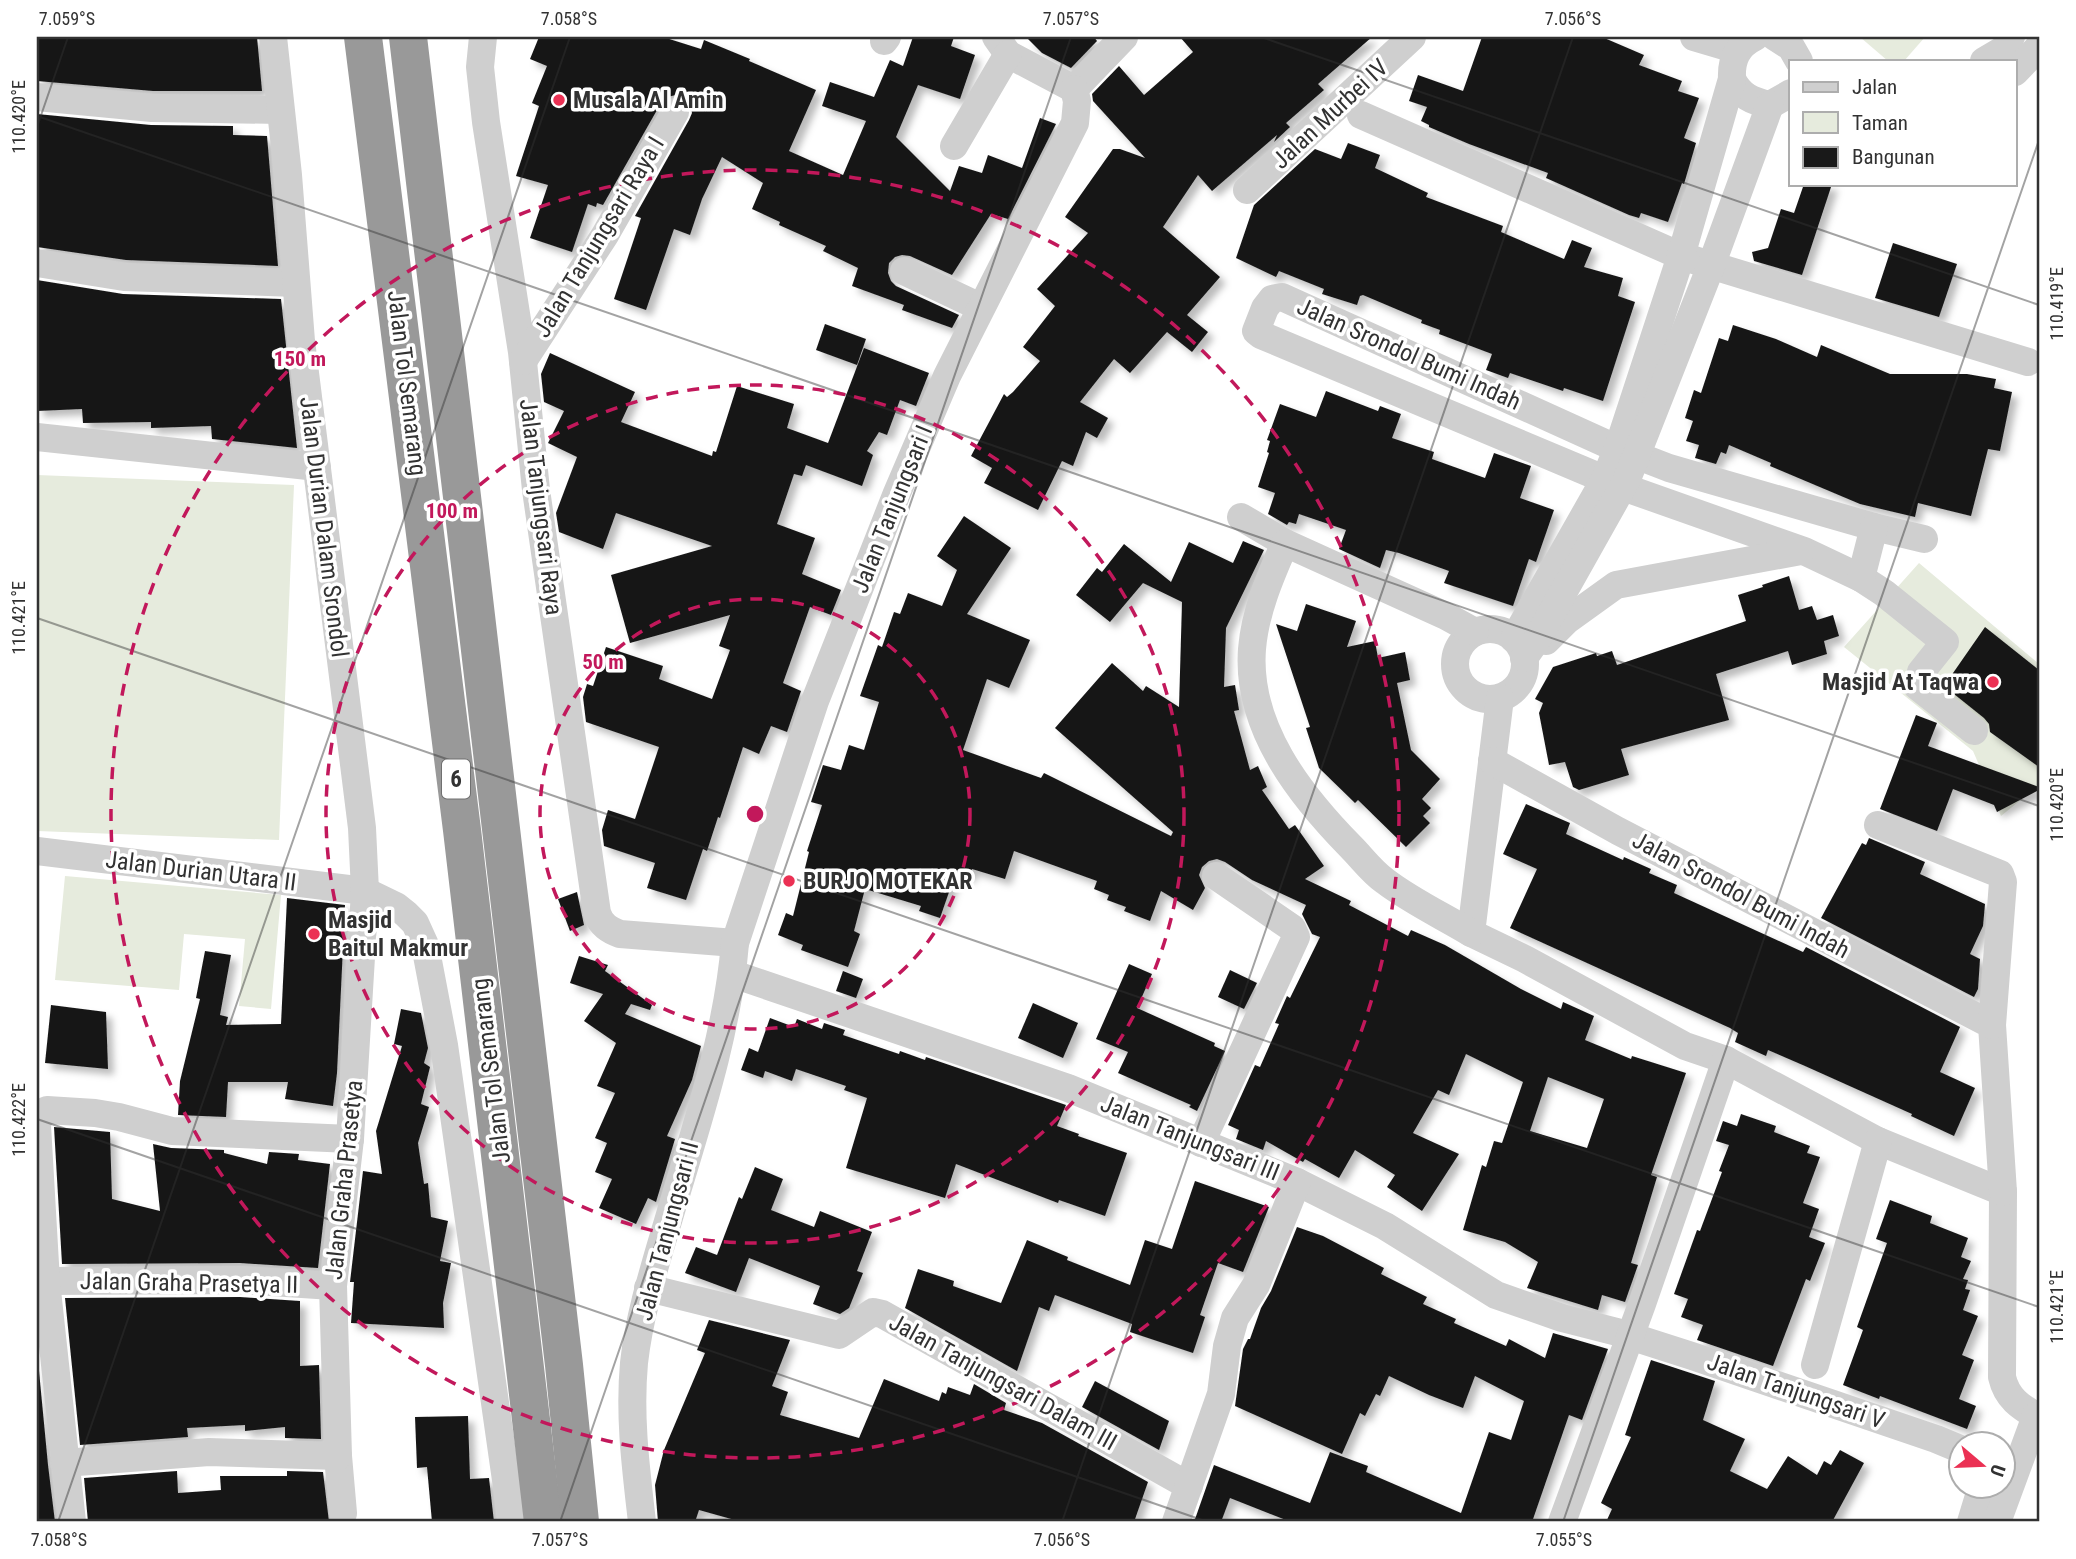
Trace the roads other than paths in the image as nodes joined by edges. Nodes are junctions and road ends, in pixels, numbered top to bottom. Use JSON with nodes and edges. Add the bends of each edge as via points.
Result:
{"nodes":[{"id":1,"x":273,"y":37,"type":"edge"},
{"id":2,"x":363,"y":37,"type":"edge"},
{"id":3,"x":408,"y":37,"type":"edge"},
{"id":4,"x":483,"y":37,"type":"edge"},
{"id":5,"x":1124,"y":37,"type":"edge"},
{"id":6,"x":1412,"y":37,"type":"edge"},
{"id":7,"x":1694,"y":37,"type":"edge"},
{"id":8,"x":1775,"y":37,"type":"edge"},
{"id":9,"x":2011,"y":37,"type":"edge"},
{"id":10,"x":1744,"y":42,"type":"edge"},
{"id":11,"x":1002,"y":46,"type":"edge"},
{"id":12,"x":2039,"y":47,"type":"edge"},
{"id":13,"x":1798,"y":60,"type":"edge"},
{"id":14,"x":1986,"y":60,"type":"edge"},
{"id":15,"x":2016,"y":71,"type":"edge"},
{"id":16,"x":1732,"y":79,"type":"junction"},
{"id":17,"x":1074,"y":89,"type":"junction"},
{"id":18,"x":37,"y":97,"type":"edge"},
{"id":19,"x":1780,"y":99,"type":"edge"},
{"id":20,"x":280,"y":110,"type":"junction"},
{"id":21,"x":675,"y":111,"type":"dead end"},
{"id":22,"x":1361,"y":115,"type":"dead end"},
{"id":23,"x":954,"y":146,"type":"dead end"},
{"id":24,"x":1247,"y":190,"type":"dead end"},
{"id":25,"x":1681,"y":256,"type":"junction"},
{"id":26,"x":37,"y":263,"type":"edge"},
{"id":27,"x":1711,"y":266,"type":"junction"},
{"id":28,"x":904,"y":271,"type":"dead end"},
{"id":29,"x":296,"y":282,"type":"junction"},
{"id":30,"x":980,"y":307,"type":"junction"},
{"id":31,"x":523,"y":361,"type":"junction"},
{"id":32,"x":2028,"y":362,"type":"dead end"},
{"id":33,"x":37,"y":437,"type":"edge"},
{"id":34,"x":1621,"y":466,"type":"junction"},
{"id":35,"x":317,"y":467,"type":"junction"},
{"id":36,"x":1241,"y":517,"type":"dead end"},
{"id":37,"x":1874,"y":530,"type":"junction"},
{"id":38,"x":1924,"y":539,"type":"dead end"},
{"id":39,"x":1285,"y":543,"type":"junction"},
{"id":40,"x":1804,"y":551,"type":"junction"},
{"id":41,"x":1862,"y":574,"type":"junction"},
{"id":42,"x":1475,"y":632,"type":"junction"},
{"id":43,"x":1521,"y":653,"type":"junction"},
{"id":44,"x":1500,"y":698,"type":"junction"},
{"id":45,"x":1974,"y":731,"type":"dead end"},
{"id":46,"x":1492,"y":761,"type":"junction"},
{"id":47,"x":1878,"y":825,"type":"dead end"},
{"id":48,"x":37,"y":850,"type":"edge"},
{"id":49,"x":1216,"y":876,"type":"dead end"},
{"id":50,"x":365,"y":891,"type":"junction"},
{"id":51,"x":1471,"y":933,"type":"junction"},
{"id":52,"x":735,"y":943,"type":"junction"},
{"id":53,"x":733,"y":974,"type":"junction"},
{"id":54,"x":1992,"y":1025,"type":"junction"},
{"id":55,"x":1726,"y":1060,"type":"junction"},
{"id":56,"x":37,"y":1125,"type":"edge"},
{"id":57,"x":350,"y":1139,"type":"junction"},
{"id":58,"x":1878,"y":1141,"type":"junction"},
{"id":59,"x":1201,"y":1143,"type":"junction"},
{"id":60,"x":1297,"y":1182,"type":"junction"},
{"id":61,"x":2003,"y":1192,"type":"junction"},
{"id":62,"x":46,"y":1281,"type":"junction"},
{"id":63,"x":333,"y":1286,"type":"junction"},
{"id":64,"x":649,"y":1288,"type":"junction"},
{"id":65,"x":1631,"y":1336,"type":"junction"},
{"id":66,"x":1815,"y":1365,"type":"dead end"},
{"id":67,"x":2037,"y":1417,"type":"edge"},
{"id":68,"x":1946,"y":1442,"type":"edge"},
{"id":69,"x":332,"y":1456,"type":"junction"},
{"id":70,"x":64,"y":1463,"type":"junction"},
{"id":71,"x":1189,"y":1486,"type":"junction"},
{"id":72,"x":1977,"y":1500,"type":"edge"},
{"id":73,"x":343,"y":1513,"type":"dead end"},
{"id":74,"x":72,"y":1522,"type":"edge"},
{"id":75,"x":512,"y":1522,"type":"edge"},
{"id":76,"x":543,"y":1522,"type":"edge"},
{"id":77,"x":580,"y":1522,"type":"edge"},
{"id":78,"x":642,"y":1522,"type":"edge"},
{"id":79,"x":1176,"y":1522,"type":"edge"},
{"id":80,"x":1562,"y":1522,"type":"edge"},
{"id":81,"x":1970,"y":1522,"type":"edge"},
{"id":82,"x":1997,"y":1522,"type":"edge"}],
"edges":[{"from":1,"to":20,"type":"street","name":"Jalan Durian Dalam Srondol"},
{"from":2,"to":76,"type":"highway","name":"Jalan Tol Semarang","number":"6"},
{"from":3,"to":77,"type":"highway","name":"Jalan Tol Semarang","number":"6"},
{"from":4,"to":31,"type":"street","name":"Jalan Tanjungsari Raya","via":[[480,66],[486,122]]},
{"from":5,"to":17,"type":"street"},
{"from":6,"to":24,"type":"street","name":"Jalan Murbei IV"},
{"from":7,"to":10,"type":"street"},
{"from":8,"to":13,"type":"street","via":[[1791,47]]},
{"from":9,"to":14,"type":"street","via":[[2006,48]]},
{"from":10,"to":16,"type":"street","via":[[1731,67]]},
{"from":11,"to":17,"type":"street"},
{"from":11,"to":23,"type":"street"},
{"from":12,"to":15,"type":"street"},
{"from":16,"to":19,"type":"street","via":[[1748,99]]},
{"from":16,"to":25,"type":"street"},
{"from":17,"to":30,"type":"street","name":"Jalan Tanjungsari I","via":[[1075,123]]},
{"from":18,"to":20,"type":"street","via":[[152,108]]},
{"from":19,"to":27,"type":"street"},
{"from":20,"to":29,"type":"street","name":"Jalan Durian Dalam Srondol"},
{"from":21,"to":31,"type":"street","name":"Jalan Tanjungsari Raya I","via":[[605,234]]},
{"from":22,"to":25,"type":"street"},
{"from":25,"to":27,"type":"street"},
{"from":25,"to":34,"type":"street"},
{"from":26,"to":29,"type":"street","via":[[124,278]]},
{"from":27,"to":32,"type":"street"},
{"from":27,"to":34,"type":"street"},
{"from":28,"to":30,"type":"street"},
{"from":29,"to":35,"type":"street","name":"Jalan Durian Dalam Srondol"},
{"from":30,"to":52,"type":"street","name":"Jalan Tanjungsari I","via":[[902,481],[815,701]]},
{"from":31,"to":52,"type":"street","name":"Jalan Tanjungsari Raya","via":[[536,490],[600,921],[620,934]]},
{"from":33,"to":35,"type":"street"},
{"from":34,"to":34,"type":"street","name":"Jalan Srondol Bumi Indah","via":[[1261,335],[1256,331],[1265,308],[1272,299],[1282,297]]},
{"from":34,"to":37,"type":"street","name":"Jalan Srondol Bumi Indah","via":[[1669,468]]},
{"from":34,"to":40,"type":"street","name":"Jalan Srondol Bumi Indah"},
{"from":34,"to":43,"type":"street"},
{"from":35,"to":50,"type":"street","name":"Jalan Durian Dalam Srondol","via":[[362,828]]},
{"from":36,"to":39,"type":"street"},
{"from":37,"to":38,"type":"street","name":"Jalan Srondol Bumi Indah"},
{"from":37,"to":41,"type":"street"},
{"from":39,"to":42,"type":"street"},
{"from":39,"to":51,"type":"street","via":[[1253,637],[1251,663],[1262,723],[1292,778],[1322,818],[1384,881]]},
{"from":40,"to":41,"type":"street","name":"Jalan Srondol Bumi Indah"},
{"from":40,"to":43,"type":"street","via":[[1616,585]]},
{"from":41,"to":45,"type":"street","name":"Jalan Srondol Bumi Indah","via":[[1946,643],[1921,671],[1917,686]]},
{"from":42,"to":43,"type":"street","via":[[1499,630]]},
{"from":42,"to":44,"type":"street","via":[[1455,660],[1460,683],[1478,697]]},
{"from":43,"to":44,"type":"street","via":[[1523,675],[1518,685]]},
{"from":44,"to":46,"type":"street"},
{"from":46,"to":51,"type":"street"},
{"from":46,"to":54,"type":"street","name":"Jalan Srondol Bumi Indah"},
{"from":47,"to":54,"type":"street","via":[[2000,874]]},
{"from":48,"to":50,"type":"street","name":"Jalan Durian Utara II"},
{"from":49,"to":59,"type":"street","via":[[1292,928],[1296,937]]},
{"from":50,"to":57,"type":"street","name":"Jalan Graha Prasetya"},
{"from":50,"to":75,"type":"street","name":"Jalan Durian Utara II","via":[[407,914],[425,945],[446,1059]]},
{"from":51,"to":55,"type":"street","via":[[1685,1046]]},
{"from":52,"to":53,"type":"street","name":"Jalan Tanjungsari II"},
{"from":53,"to":59,"type":"street","name":"Jalan Tanjungsari III","via":[[1068,1088]]},
{"from":53,"to":64,"type":"street","name":"Jalan Tanjungsari II","via":[[710,1080]]},
{"from":54,"to":61,"type":"street"},
{"from":55,"to":58,"type":"street"},
{"from":55,"to":65,"type":"street"},
{"from":56,"to":57,"type":"street","via":[[40,1114],[47,1110],[119,1117],[172,1131]]},
{"from":56,"to":62,"type":"street"},
{"from":57,"to":63,"type":"street","name":"Jalan Graha Prasetya"},
{"from":58,"to":61,"type":"street"},
{"from":58,"to":66,"type":"street"},
{"from":59,"to":60,"type":"street","name":"Jalan Tanjungsari III"},
{"from":60,"to":65,"type":"street","name":"Jalan Tanjungsari III","via":[[1385,1226],[1496,1295]]},
{"from":60,"to":71,"type":"street","via":[[1256,1285],[1235,1318],[1221,1394]]},
{"from":61,"to":67,"type":"street","via":[[2002,1377],[2013,1402]]},
{"from":62,"to":63,"type":"street","name":"Jalan Graha Prasetya II","via":[[240,1280]]},
{"from":62,"to":70,"type":"street"},
{"from":63,"to":69,"type":"street","name":"Jalan Graha Prasetya"},
{"from":64,"to":71,"type":"street","name":"Jalan Tanjungsari Dalam III","via":[[839,1335],[873,1312],[881,1314]]},
{"from":64,"to":78,"type":"street","name":"Jalan Tanjungsari II","via":[[632,1395]]},
{"from":65,"to":68,"type":"street","name":"Jalan Tanjungsari V"},
{"from":65,"to":80,"type":"street"},
{"from":67,"to":82,"type":"street"},
{"from":69,"to":70,"type":"street","via":[[209,1452]]},
{"from":69,"to":73,"type":"street","name":"Jalan Graha Prasetya"},
{"from":70,"to":74,"type":"street"},
{"from":71,"to":79,"type":"street"},
{"from":72,"to":81,"type":"street"}]}
